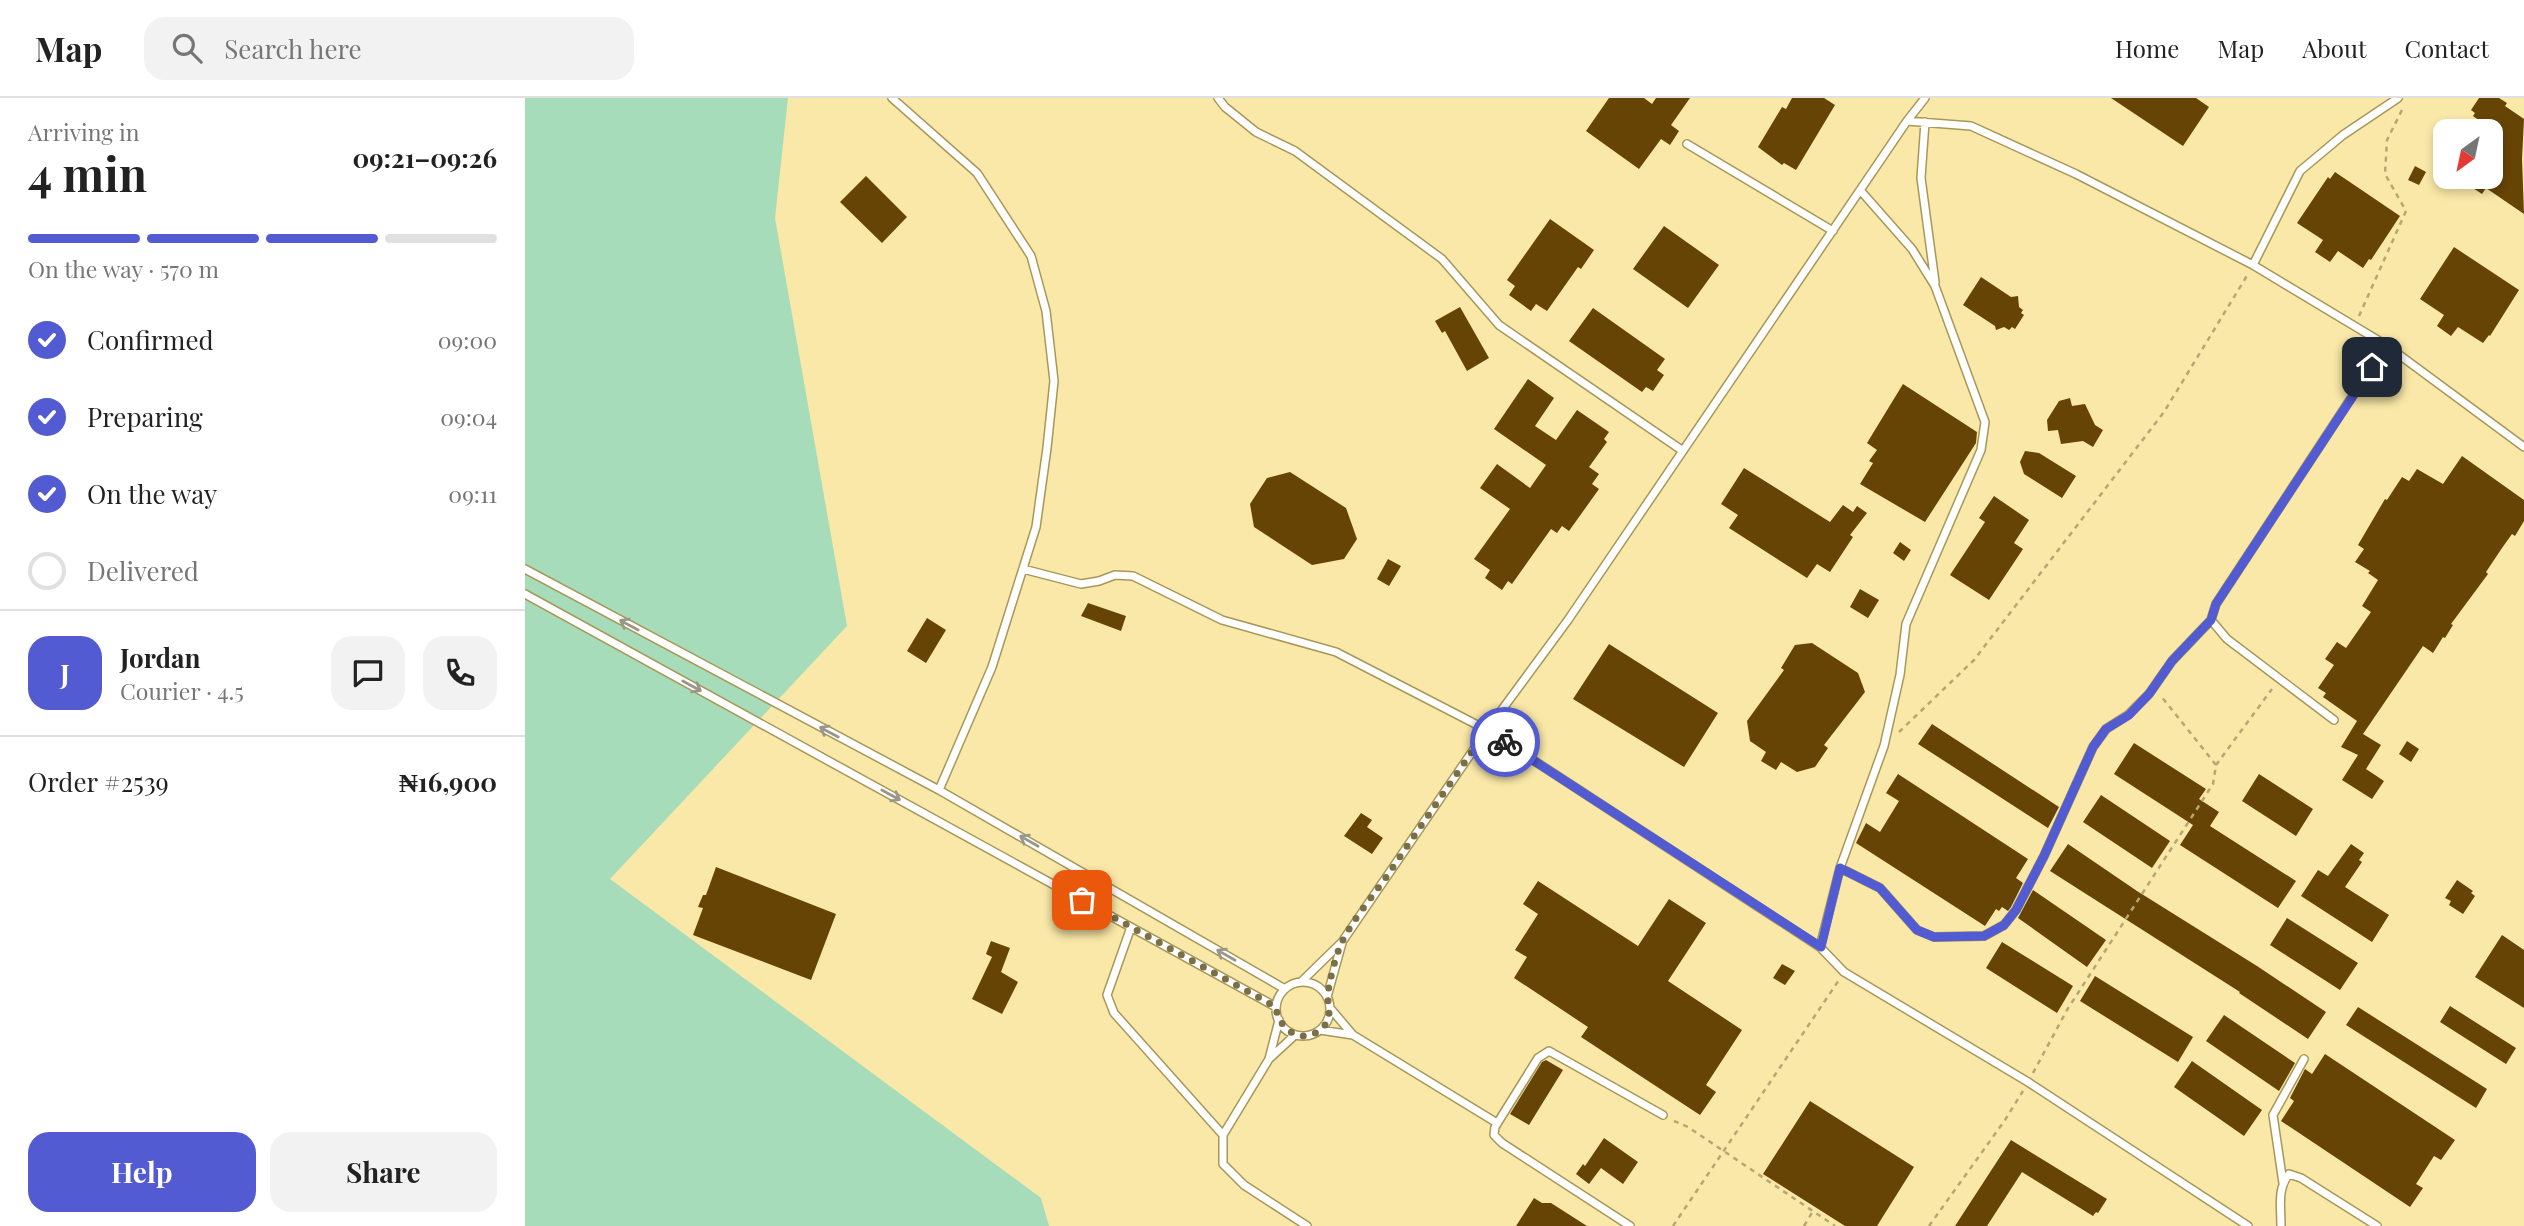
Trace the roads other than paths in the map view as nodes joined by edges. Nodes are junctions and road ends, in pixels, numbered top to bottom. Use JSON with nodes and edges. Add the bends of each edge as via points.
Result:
{"nodes":[{"id":1,"x":892,"y":98,"type":"edge"},
{"id":2,"x":1218,"y":98,"type":"edge"},
{"id":3,"x":1925,"y":98,"type":"edge"},
{"id":4,"x":2398,"y":98,"type":"edge"},
{"id":5,"x":1907,"y":121,"type":"junction"},
{"id":6,"x":1925,"y":122,"type":"junction"},
{"id":7,"x":1687,"y":144,"type":"dead end"},
{"id":8,"x":1860,"y":190,"type":"junction"},
{"id":9,"x":1833,"y":231,"type":"junction"},
{"id":10,"x":2253,"y":265,"type":"junction"},
{"id":11,"x":1935,"y":286,"type":"junction"},
{"id":12,"x":2386,"y":345,"type":"junction"},
{"id":13,"x":2524,"y":447,"type":"edge"},
{"id":14,"x":1683,"y":452,"type":"junction"},
{"id":15,"x":525,"y":569,"type":"edge"},
{"id":16,"x":1023,"y":569,"type":"junction"},
{"id":17,"x":525,"y":594,"type":"edge"},
{"id":18,"x":2211,"y":620,"type":"junction"},
{"id":19,"x":2334,"y":720,"type":"dead end"},
{"id":20,"x":1487,"y":730,"type":"junction"},
{"id":21,"x":939,"y":790,"type":"junction"},
{"id":22,"x":1840,"y":868,"type":"junction"},
{"id":23,"x":1131,"y":927,"type":"junction"},
{"id":24,"x":1342,"y":942,"type":"junction"},
{"id":25,"x":1821,"y":947,"type":"junction"},
{"id":26,"x":1301,"y":982,"type":"junction"},
{"id":27,"x":1285,"y":989,"type":"junction"},
{"id":28,"x":1327,"y":997,"type":"junction"},
{"id":29,"x":1276,"y":1007,"type":"junction"},
{"id":30,"x":1330,"y":1008,"type":"junction"},
{"id":31,"x":1279,"y":1020,"type":"junction"},
{"id":32,"x":1320,"y":1030,"type":"junction"},
{"id":33,"x":1295,"y":1035,"type":"junction"},
{"id":34,"x":1353,"y":1035,"type":"junction"},
{"id":35,"x":1269,"y":1059,"type":"junction"},
{"id":36,"x":2304,"y":1059,"type":"dead end"},
{"id":37,"x":1663,"y":1115,"type":"road end"},
{"id":38,"x":1497,"y":1123,"type":"junction"},
{"id":39,"x":1223,"y":1136,"type":"junction"},
{"id":40,"x":2283,"y":1182,"type":"junction"},
{"id":41,"x":1307,"y":1226,"type":"edge"},
{"id":42,"x":1630,"y":1226,"type":"edge"},
{"id":43,"x":2248,"y":1226,"type":"edge"},
{"id":44,"x":2281,"y":1226,"type":"edge"},
{"id":45,"x":2377,"y":1226,"type":"edge"}],
"edges":[{"from":1,"to":16,"type":"lane","via":[[977,173],[1031,256],[1043,300],[1054,381],[1036,527]]},
{"from":2,"to":14,"type":"lane","via":[[1256,132],[1296,152],[1442,259],[1499,325]]},
{"from":3,"to":5,"type":"lane"},
{"from":4,"to":10,"type":"lane","via":[[2300,171]]},
{"from":5,"to":6,"type":"lane"},
{"from":5,"to":8,"type":"lane"},
{"from":6,"to":10,"type":"lane","via":[[1971,127],[2076,174]]},
{"from":6,"to":11,"type":"lane","via":[[1921,178]]},
{"from":7,"to":9,"type":"lane"},
{"from":8,"to":9,"type":"lane"},
{"from":8,"to":11,"type":"lane","via":[[1912,249]]},
{"from":9,"to":14,"type":"lane"},
{"from":10,"to":12,"type":"lane"},
{"from":11,"to":22,"type":"lane","via":[[1985,422],[1981,450],[1906,624],[1884,746]]},
{"from":12,"to":13,"type":"lane"},
{"from":12,"to":18,"type":"lane","via":[[2216,604]]},
{"from":14,"to":20,"type":"lane"},
{"from":21,"to":15,"type":"lane","one_way":true},
{"from":16,"to":20,"type":"lane","via":[[1081,584],[1115,575],[1133,576],[1222,620],[1336,652]]},
{"from":16,"to":21,"type":"lane","via":[[992,667]]},
{"from":17,"to":23,"type":"lane","one_way":true},
{"from":18,"to":19,"type":"lane","via":[[2227,639]]},
{"from":18,"to":22,"type":"lane","via":[[2129,715],[2106,729],[2093,747],[2044,856],[2004,925],[1984,936],[1934,937],[1917,930],[1880,888]]},
{"from":20,"to":24,"type":"lane"},
{"from":20,"to":25,"type":"lane"},
{"from":27,"to":21,"type":"lane","one_way":true},
{"from":22,"to":25,"type":"lane"},
{"from":23,"to":29,"type":"lane"},
{"from":23,"to":39,"type":"lane","via":[[1107,995],[1114,1013]]},
{"from":24,"to":26,"type":"lane"},
{"from":24,"to":28,"type":"lane"},
{"from":25,"to":43,"type":"lane","via":[[1845,972],[2028,1082]]},
{"from":26,"to":27,"type":"lane"},
{"from":26,"to":28,"type":"lane","via":[[1316,985]]},
{"from":27,"to":29,"type":"lane"},
{"from":28,"to":30,"type":"lane"},
{"from":29,"to":31,"type":"lane"},
{"from":30,"to":32,"type":"lane"},
{"from":30,"to":34,"type":"lane"},
{"from":31,"to":33,"type":"lane"},
{"from":31,"to":35,"type":"lane"},
{"from":32,"to":33,"type":"lane"},
{"from":32,"to":34,"type":"lane"},
{"from":33,"to":35,"type":"lane"},
{"from":34,"to":38,"type":"lane"},
{"from":35,"to":39,"type":"lane"},
{"from":36,"to":40,"type":"lane","via":[[2273,1115]]},
{"from":37,"to":38,"type":"lane","via":[[1549,1051],[1538,1058]]},
{"from":38,"to":42,"type":"lane","via":[[1494,1135],[1502,1143]]},
{"from":39,"to":41,"type":"lane","via":[[1223,1164],[1244,1185]]},
{"from":40,"to":44,"type":"lane"},
{"from":40,"to":45,"type":"lane","via":[[2289,1174],[2301,1178]]}]}
